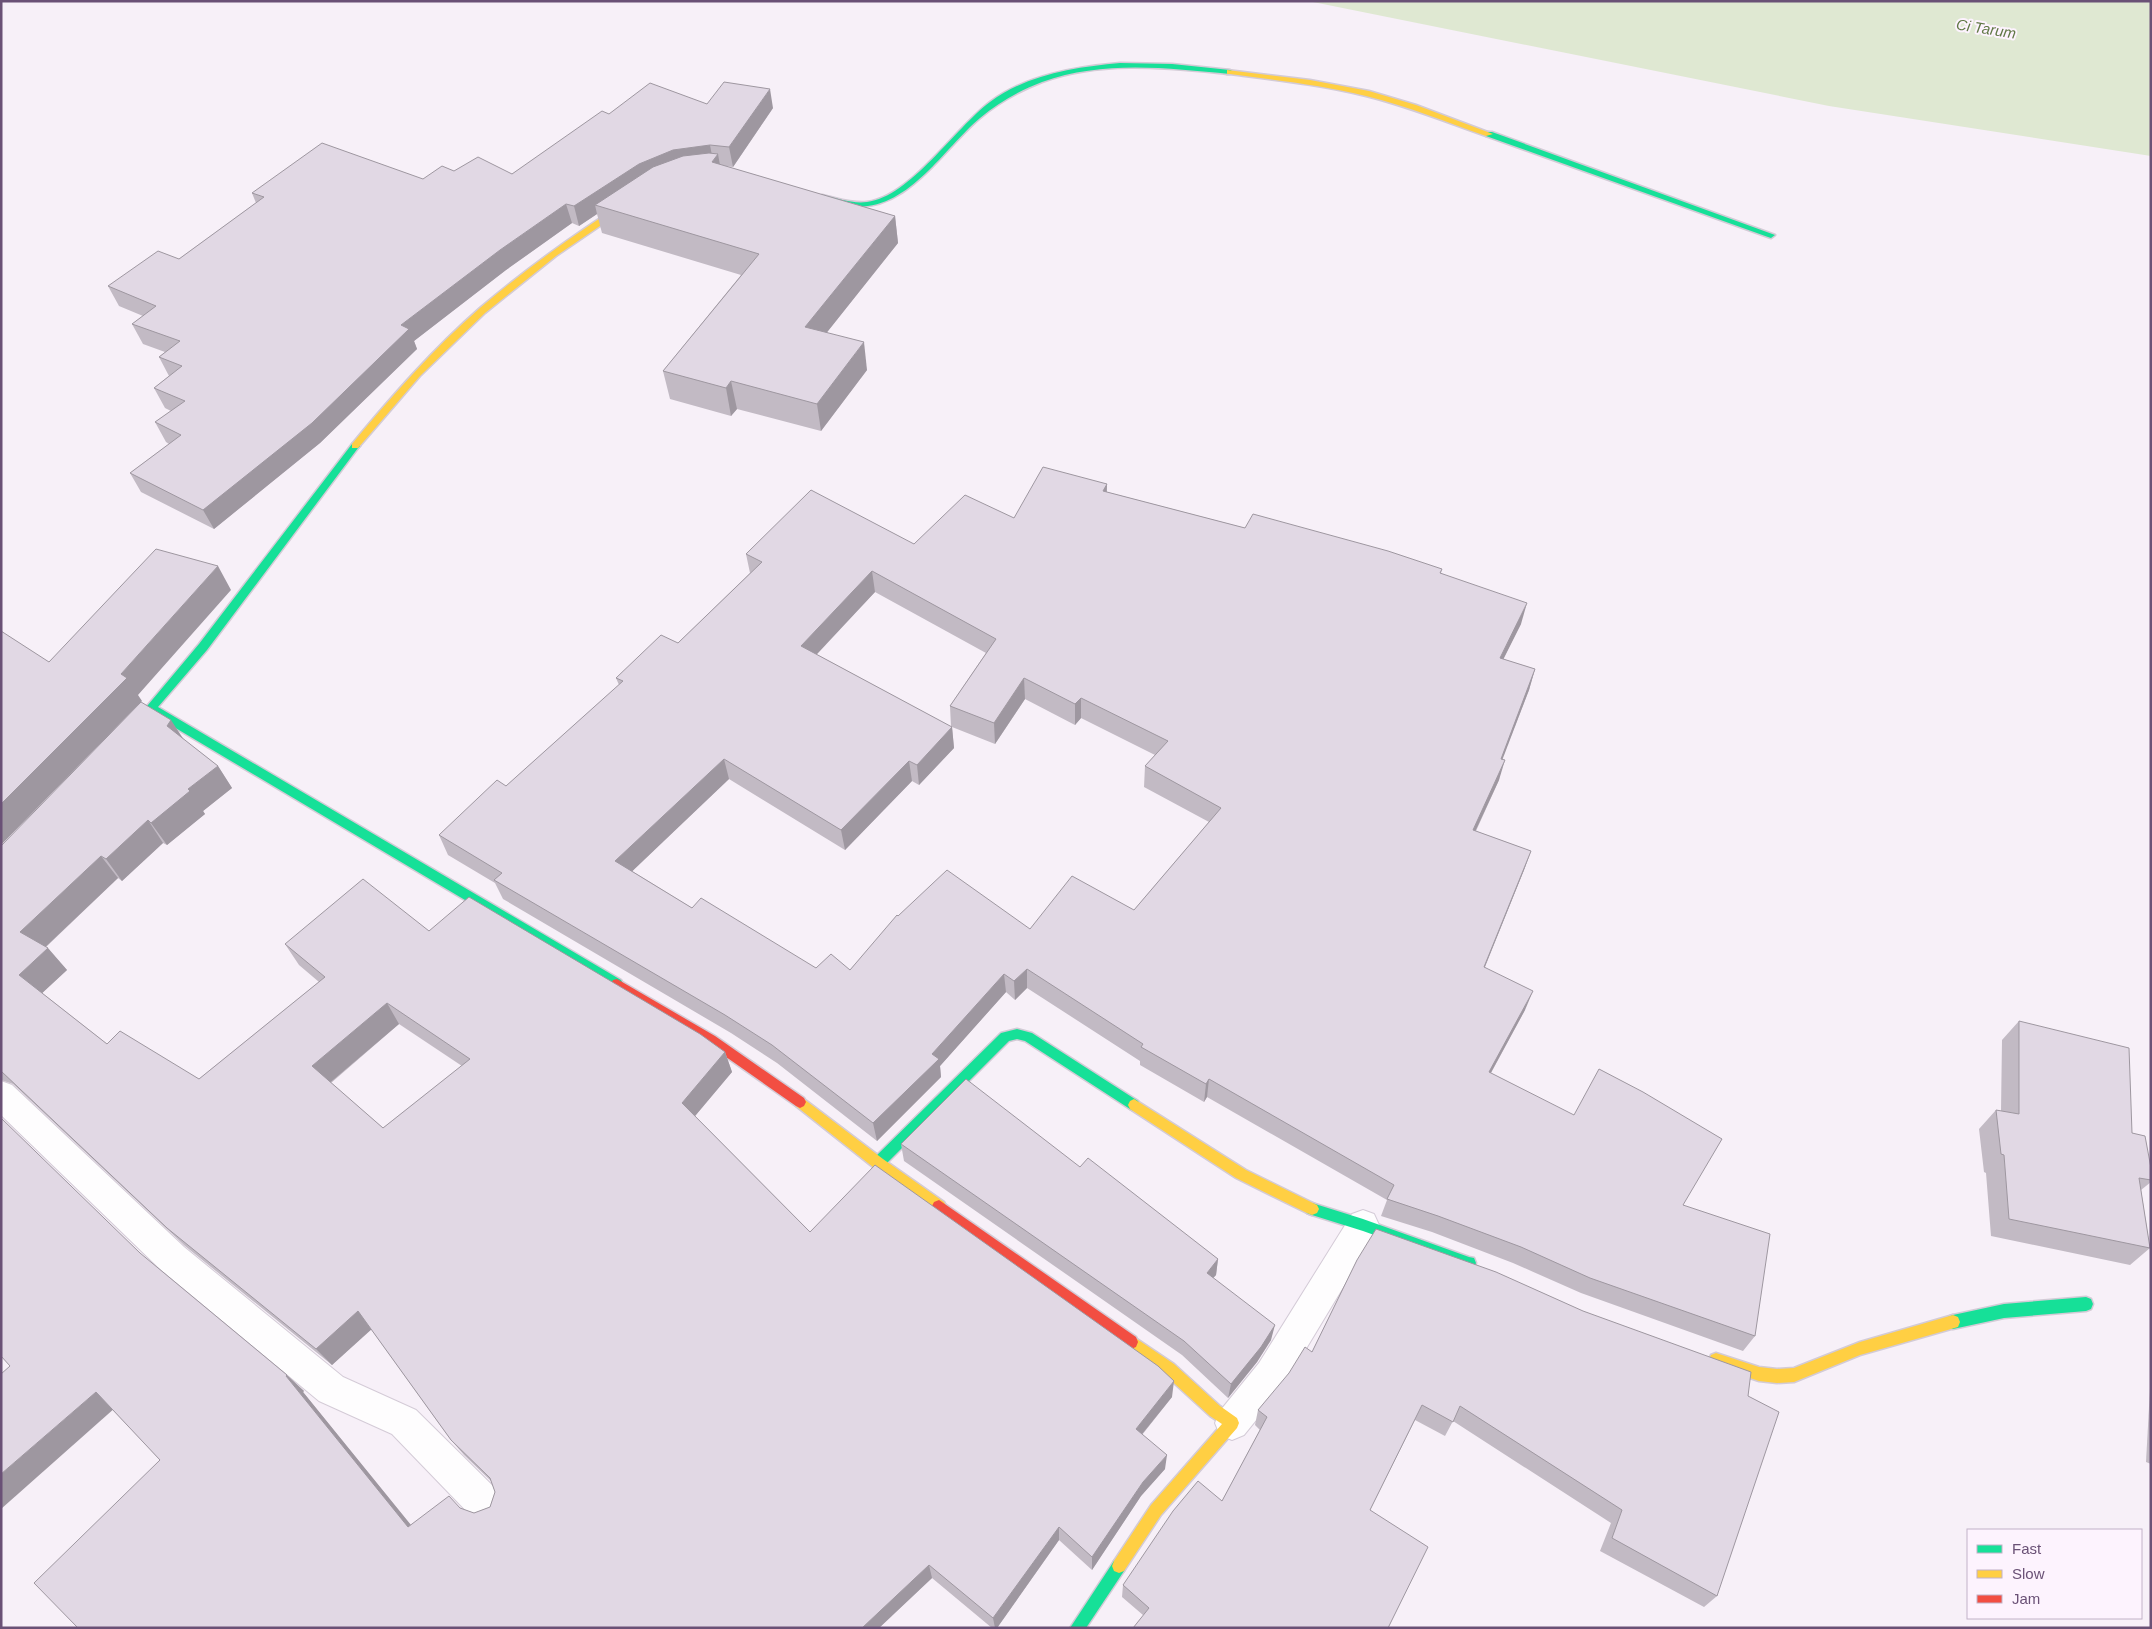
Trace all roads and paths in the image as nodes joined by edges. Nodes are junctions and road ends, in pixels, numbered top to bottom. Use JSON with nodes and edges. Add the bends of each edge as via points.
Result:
{"nodes":[{"id":1,"x":644,"y":194,"type":"edge"},
{"id":2,"x":810,"y":194,"type":"edge"},
{"id":3,"x":1771,"y":236,"type":"dead end"},
{"id":4,"x":153,"y":709,"type":"junction"},
{"id":5,"x":119,"y":744,"type":"edge"},
{"id":6,"x":1,"y":1095,"type":"edge"},
{"id":7,"x":878,"y":1163,"type":"junction"},
{"id":8,"x":1363,"y":1225,"type":"junction"},
{"id":9,"x":1483,"y":1269,"type":"edge"},
{"id":10,"x":2086,"y":1304,"type":"dead end"},
{"id":11,"x":1706,"y":1357,"type":"edge"},
{"id":12,"x":1232,"y":1423,"type":"junction"},
{"id":13,"x":488,"y":1507,"type":"edge"},
{"id":14,"x":1077,"y":1628,"type":"edge"}],
"edges":[{"from":1,"to":4,"type":"street","via":[[584,232],[492,300],[417,374],[321,489],[254,581]]},
{"from":2,"to":3,"type":"street","via":[[856,205],[890,198],[905,187],[962,128],[997,100],[1066,72],[1110,65],[1152,65],[1290,78],[1344,87]]},
{"from":4,"to":5,"type":"street"},
{"from":4,"to":7,"type":"street","via":[[719,1044],[765,1074]]},
{"from":6,"to":13,"type":"street","via":[[172,1258],[330,1389],[404,1422]]},
{"from":7,"to":8,"type":"street","via":[[1005,1037],[1017,1034],[1028,1037],[1241,1174],[1304,1207]]},
{"from":7,"to":12,"type":"street","via":[[1169,1370]]},
{"from":8,"to":9,"type":"street"},
{"from":8,"to":12,"type":"street","via":[[1271,1374]]},
{"from":10,"to":11,"type":"street","via":[[2004,1311],[1960,1320],[1846,1353],[1787,1376],[1749,1372]]},
{"from":12,"to":14,"type":"street","via":[[1156,1510]]}]}
